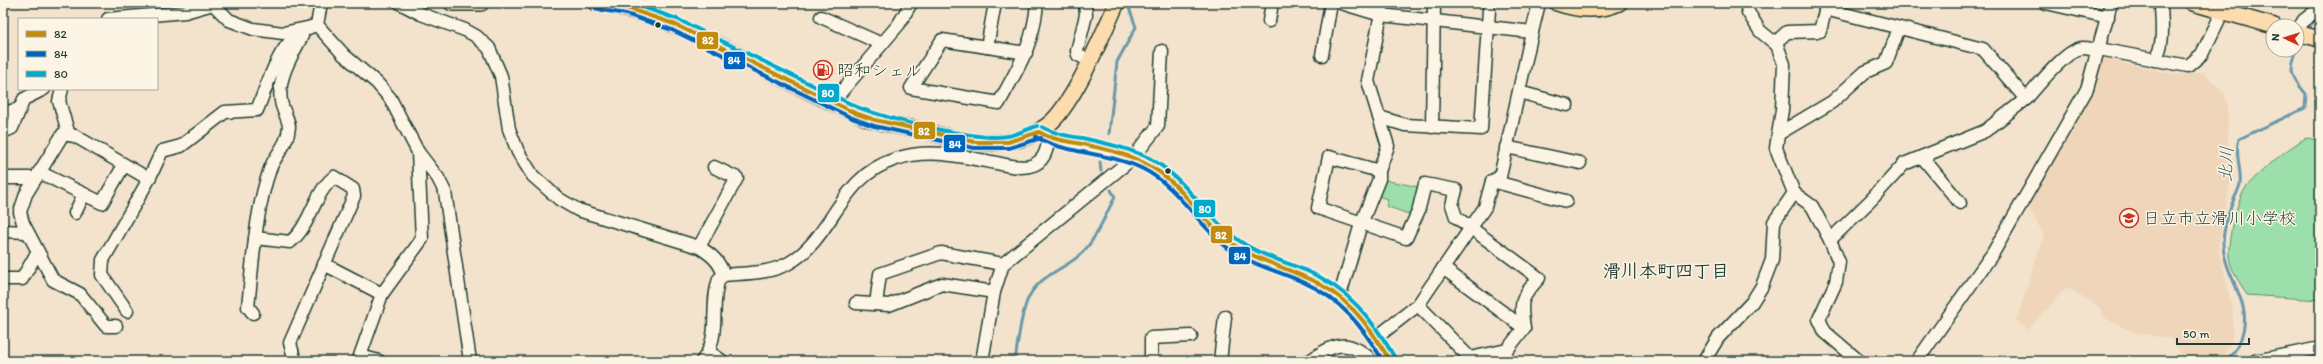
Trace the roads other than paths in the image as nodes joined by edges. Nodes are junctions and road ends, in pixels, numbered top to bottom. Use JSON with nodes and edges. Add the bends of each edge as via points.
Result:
{"nodes":[{"id":1,"x":321,"y":3,"type":"edge"},
{"id":2,"x":400,"y":3,"type":"edge"},
{"id":3,"x":452,"y":3,"type":"edge"},
{"id":4,"x":481,"y":3,"type":"edge"},
{"id":5,"x":597,"y":3,"type":"edge"},
{"id":6,"x":911,"y":3,"type":"edge"},
{"id":7,"x":995,"y":3,"type":"edge"},
{"id":8,"x":1037,"y":3,"type":"edge"},
{"id":9,"x":1085,"y":3,"type":"edge"},
{"id":10,"x":1117,"y":3,"type":"edge"},
{"id":11,"x":1272,"y":3,"type":"edge"},
{"id":12,"x":1331,"y":3,"type":"edge"},
{"id":13,"x":1341,"y":3,"type":"edge"},
{"id":14,"x":1434,"y":3,"type":"edge"},
{"id":15,"x":1539,"y":3,"type":"edge"},
{"id":16,"x":1557,"y":3,"type":"edge"},
{"id":17,"x":1619,"y":3,"type":"edge"},
{"id":18,"x":1746,"y":3,"type":"edge"},
{"id":19,"x":2046,"y":3,"type":"edge"},
{"id":20,"x":2111,"y":3,"type":"edge"},
{"id":21,"x":2161,"y":3,"type":"edge"},
{"id":22,"x":2193,"y":3,"type":"edge"},
{"id":23,"x":213,"y":4,"type":"edge"},
{"id":24,"x":628,"y":5,"type":"edge"},
{"id":25,"x":1826,"y":6,"type":"edge"},
{"id":26,"x":2320,"y":8,"type":"edge"},
{"id":27,"x":1382,"y":9,"type":"edge"},
{"id":28,"x":1489,"y":10,"type":"dead end"},
{"id":29,"x":2223,"y":11,"type":"junction"},
{"id":30,"x":821,"y":17,"type":"dead end"},
{"id":31,"x":2108,"y":17,"type":"junction"},
{"id":32,"x":119,"y":18,"type":"edge"},
{"id":33,"x":2305,"y":19,"type":"edge"},
{"id":34,"x":1269,"y":21,"type":"dead end"},
{"id":35,"x":1433,"y":21,"type":"junction"},
{"id":36,"x":2265,"y":23,"type":"edge"},
{"id":37,"x":312,"y":27,"type":"junction"},
{"id":38,"x":1489,"y":27,"type":"junction"},
{"id":39,"x":1899,"y":28,"type":"junction"},
{"id":40,"x":1532,"y":32,"type":"junction"},
{"id":41,"x":1774,"y":43,"type":"junction"},
{"id":42,"x":882,"y":44,"type":"junction"},
{"id":43,"x":987,"y":47,"type":"junction"},
{"id":44,"x":2099,"y":50,"type":"junction"},
{"id":45,"x":1162,"y":51,"type":"dead end"},
{"id":46,"x":1026,"y":53,"type":"junction"},
{"id":47,"x":1322,"y":55,"type":"dead end"},
{"id":48,"x":1089,"y":60,"type":"junction"},
{"id":49,"x":2154,"y":60,"type":"junction"},
{"id":50,"x":42,"y":90,"type":"edge"},
{"id":51,"x":62,"y":90,"type":"edge"},
{"id":52,"x":1519,"y":92,"type":"junction"},
{"id":53,"x":2026,"y":99,"type":"junction"},
{"id":54,"x":834,"y":102,"type":"junction"},
{"id":55,"x":1567,"y":105,"type":"dead end"},
{"id":56,"x":19,"y":109,"type":"junction"},
{"id":57,"x":3,"y":113,"type":"edge"},
{"id":58,"x":1379,"y":117,"type":"junction"},
{"id":59,"x":1432,"y":127,"type":"junction"},
{"id":60,"x":3,"y":132,"type":"edge"},
{"id":61,"x":1778,"y":134,"type":"junction"},
{"id":62,"x":69,"y":135,"type":"junction"},
{"id":63,"x":1044,"y":135,"type":"junction"},
{"id":64,"x":1506,"y":147,"type":"junction"},
{"id":65,"x":418,"y":152,"type":"junction"},
{"id":66,"x":1133,"y":158,"type":"junction"},
{"id":67,"x":1923,"y":158,"type":"junction"},
{"id":68,"x":1580,"y":163,"type":"dead end"},
{"id":69,"x":124,"y":165,"type":"junction"},
{"id":70,"x":714,"y":166,"type":"dead end"},
{"id":71,"x":1380,"y":172,"type":"junction"},
{"id":72,"x":38,"y":175,"type":"junction"},
{"id":73,"x":3,"y":178,"type":"edge"},
{"id":74,"x":149,"y":179,"type":"junction"},
{"id":75,"x":1492,"y":181,"type":"junction"},
{"id":76,"x":1794,"y":193,"type":"junction"},
{"id":77,"x":84,"y":194,"type":"junction"},
{"id":78,"x":1566,"y":201,"type":"dead end"},
{"id":79,"x":1960,"y":203,"type":"dead end"},
{"id":80,"x":75,"y":213,"type":"dead end"},
{"id":81,"x":1361,"y":224,"type":"junction"},
{"id":82,"x":1470,"y":228,"type":"junction"},
{"id":83,"x":3,"y":231,"type":"edge"},
{"id":84,"x":27,"y":232,"type":"junction"},
{"id":85,"x":255,"y":238,"type":"junction"},
{"id":86,"x":1830,"y":240,"type":"junction"},
{"id":87,"x":699,"y":247,"type":"junction"},
{"id":88,"x":38,"y":252,"type":"junction"},
{"id":89,"x":324,"y":264,"type":"junction"},
{"id":90,"x":1003,"y":264,"type":"junction"},
{"id":91,"x":1443,"y":268,"type":"junction"},
{"id":92,"x":724,"y":275,"type":"junction"},
{"id":93,"x":3,"y":279,"type":"edge"},
{"id":94,"x":994,"y":292,"type":"junction"},
{"id":95,"x":382,"y":294,"type":"junction"},
{"id":96,"x":1340,"y":296,"type":"junction"},
{"id":97,"x":856,"y":304,"type":"dead end"},
{"id":98,"x":876,"y":304,"type":"junction"},
{"id":99,"x":1418,"y":305,"type":"junction"},
{"id":100,"x":127,"y":311,"type":"dead end"},
{"id":101,"x":253,"y":313,"type":"dead end"},
{"id":102,"x":1225,"y":317,"type":"dead end"},
{"id":103,"x":116,"y":326,"type":"dead end"},
{"id":104,"x":1524,"y":328,"type":"junction"},
{"id":105,"x":1191,"y":336,"type":"dead end"},
{"id":106,"x":1377,"y":337,"type":"junction"},
{"id":107,"x":2320,"y":348,"type":"edge"},
{"id":108,"x":706,"y":357,"type":"edge"},
{"id":109,"x":295,"y":361,"type":"edge"},
{"id":110,"x":379,"y":361,"type":"edge"},
{"id":111,"x":470,"y":361,"type":"edge"},
{"id":112,"x":722,"y":361,"type":"edge"},
{"id":113,"x":982,"y":361,"type":"edge"},
{"id":114,"x":1151,"y":361,"type":"edge"},
{"id":115,"x":1220,"y":361,"type":"edge"},
{"id":116,"x":1310,"y":361,"type":"edge"},
{"id":117,"x":1372,"y":361,"type":"edge"},
{"id":118,"x":1390,"y":361,"type":"edge"},
{"id":119,"x":1704,"y":361,"type":"edge"},
{"id":120,"x":1859,"y":361,"type":"edge"},
{"id":121,"x":1917,"y":361,"type":"edge"},
{"id":122,"x":2255,"y":361,"type":"edge"}],
"edges":[{"from":1,"to":37,"type":"street"},
{"from":2,"to":87,"type":"street","via":[[420,14],[476,36],[488,48],[501,76],[509,129],[518,152],[533,176],[559,199],[578,210]]},
{"from":3,"to":4,"type":"main road"},
{"from":5,"to":24,"type":"main road"},
{"from":6,"to":42,"type":"street","via":[[899,24]]},
{"from":7,"to":43,"type":"street"},
{"from":8,"to":46,"type":"street","via":[[1032,37]]},
{"from":9,"to":48,"type":"street","via":[[1086,15],[1077,51],[1078,55]]},
{"from":10,"to":48,"type":"main road"},
{"from":11,"to":34,"type":"street"},
{"from":12,"to":47,"type":"street"},
{"from":13,"to":27,"type":"street"},
{"from":14,"to":35,"type":"street"},
{"from":15,"to":40,"type":"street"},
{"from":16,"to":17,"type":"main road","via":[[1586,9]]},
{"from":18,"to":41,"type":"street","via":[[1748,12],[1760,30]]},
{"from":19,"to":31,"type":"street"},
{"from":20,"to":31,"type":"street"},
{"from":21,"to":49,"type":"street","via":[[2161,39],[2158,56]]},
{"from":22,"to":29,"type":"main road"},
{"from":23,"to":32,"type":"street","via":[[185,12]]},
{"from":23,"to":37,"type":"street","via":[[229,20],[253,29],[283,33]]},
{"from":24,"to":54,"type":"main road","via":[[674,24]]},
{"from":25,"to":39,"type":"street"},
{"from":25,"to":41,"type":"street","via":[[1820,31],[1787,32]]},
{"from":26,"to":33,"type":"street"},
{"from":27,"to":35,"type":"street"},
{"from":27,"to":58,"type":"street","via":[[1368,81]]},
{"from":28,"to":38,"type":"street"},
{"from":29,"to":36,"type":"main road"},
{"from":29,"to":49,"type":"street","via":[[2202,54],[2193,63],[2182,66]]},
{"from":30,"to":42,"type":"street"},
{"from":31,"to":44,"type":"street"},
{"from":35,"to":38,"type":"street"},
{"from":35,"to":59,"type":"street"},
{"from":37,"to":65,"type":"street","via":[[372,78],[390,98]]},
{"from":37,"to":74,"type":"street","via":[[280,53],[257,110],[225,112],[181,146],[162,151]]},
{"from":37,"to":85,"type":"street","via":[[292,54],[281,82],[281,102],[289,126],[281,153],[271,167]]},
{"from":38,"to":40,"type":"street"},
{"from":38,"to":59,"type":"street","via":[[1481,129]]},
{"from":39,"to":53,"type":"street","via":[[1983,49]]},
{"from":39,"to":61,"type":"street","via":[[1886,62],[1865,72],[1832,102]]},
{"from":40,"to":52,"type":"street"},
{"from":41,"to":61,"type":"street","via":[[1784,64]]},
{"from":42,"to":54,"type":"street"},
{"from":43,"to":46,"type":"street"},
{"from":43,"to":46,"type":"street","via":[[942,40],[911,88],[999,103]]},
{"from":44,"to":49,"type":"street"},
{"from":44,"to":53,"type":"street","via":[[2076,50],[2057,65]]},
{"from":44,"to":121,"type":"street","via":[[2087,89],[1993,253]]},
{"from":45,"to":66,"type":"street","via":[[1158,126]]},
{"from":48,"to":63,"type":"main road","via":[[1063,109]]},
{"from":50,"to":56,"type":"street","via":[[24,99]]},
{"from":51,"to":62,"type":"street","via":[[59,101]]},
{"from":52,"to":55,"type":"street"},
{"from":52,"to":64,"type":"street"},
{"from":53,"to":67,"type":"street","via":[[1985,131]]},
{"from":54,"to":63,"type":"main road","via":[[875,120],[974,142],[1008,142]]},
{"from":56,"to":57,"type":"street"},
{"from":56,"to":60,"type":"street","via":[[12,128]]},
{"from":58,"to":59,"type":"street","via":[[1405,125]]},
{"from":58,"to":71,"type":"street","via":[[1388,146]]},
{"from":61,"to":76,"type":"street","via":[[1776,148]]},
{"from":62,"to":69,"type":"street"},
{"from":62,"to":72,"type":"street","via":[[63,134]]},
{"from":63,"to":66,"type":"street"},
{"from":63,"to":92,"type":"street","via":[[1043,158],[1031,166],[1012,166],[934,152],[895,159],[863,176],[846,193],[806,248],[789,262],[773,270]]},
{"from":64,"to":68,"type":"street"},
{"from":64,"to":75,"type":"street","via":[[1500,177]]},
{"from":65,"to":95,"type":"street","via":[[422,239]]},
{"from":65,"to":111,"type":"street","via":[[438,178],[445,192]]},
{"from":66,"to":90,"type":"street"},
{"from":66,"to":96,"type":"street","via":[[1155,169],[1174,183],[1210,224],[1237,247],[1267,263],[1324,284]]},
{"from":67,"to":79,"type":"street"},
{"from":67,"to":86,"type":"street","via":[[1904,164]]},
{"from":69,"to":74,"type":"street"},
{"from":69,"to":77,"type":"street","via":[[102,203]]},
{"from":70,"to":87,"type":"street","via":[[737,178]]},
{"from":71,"to":81,"type":"street"},
{"from":71,"to":81,"type":"street","via":[[1329,157],[1318,208]]},
{"from":72,"to":73,"type":"street"},
{"from":72,"to":77,"type":"street"},
{"from":72,"to":84,"type":"street","via":[[26,194],[20,212]]},
{"from":74,"to":100,"type":"street","via":[[103,260],[102,275]]},
{"from":75,"to":78,"type":"street"},
{"from":75,"to":82,"type":"street","via":[[1485,207]]},
{"from":76,"to":86,"type":"street","via":[[1812,206]]},
{"from":76,"to":119,"type":"street","via":[[1774,222],[1772,260],[1762,286],[1752,302],[1718,338]]},
{"from":77,"to":80,"type":"street"},
{"from":81,"to":82,"type":"street","via":[[1406,238],[1418,212],[1425,184],[1456,190],[1452,204],[1453,212]]},
{"from":81,"to":96,"type":"street"},
{"from":82,"to":91,"type":"street"},
{"from":82,"to":104,"type":"street","via":[[1539,278],[1524,295],[1521,309]]},
{"from":83,"to":84,"type":"street"},
{"from":84,"to":88,"type":"street"},
{"from":85,"to":89,"type":"street","via":[[290,242],[298,236],[325,184],[334,178],[353,189],[354,196]]},
{"from":85,"to":101,"type":"street","via":[[248,307]]},
{"from":86,"to":120,"type":"street","via":[[1839,262],[1836,282],[1819,319],[1825,332]]},
{"from":87,"to":92,"type":"street","via":[[714,256]]},
{"from":88,"to":93,"type":"street","via":[[22,279]]},
{"from":88,"to":103,"type":"street","via":[[53,280],[80,294],[106,326]]},
{"from":89,"to":95,"type":"street"},
{"from":89,"to":109,"type":"street","via":[[290,343]]},
{"from":90,"to":94,"type":"street"},
{"from":90,"to":98,"type":"street","via":[[941,253],[880,274]]},
{"from":91,"to":99,"type":"street"},
{"from":91,"to":104,"type":"street"},
{"from":92,"to":108,"type":"street","via":[[717,284],[715,324]]},
{"from":94,"to":98,"type":"street","via":[[942,284],[889,305]]},
{"from":94,"to":113,"type":"street"},
{"from":95,"to":110,"type":"street","via":[[360,356]]},
{"from":96,"to":106,"type":"street","via":[[1352,305]]},
{"from":97,"to":98,"type":"street"},
{"from":99,"to":104,"type":"street","via":[[1470,358],[1508,350]]},
{"from":99,"to":106,"type":"street"},
{"from":102,"to":115,"type":"street"},
{"from":105,"to":114,"type":"street","via":[[1150,338]]},
{"from":106,"to":118,"type":"street"},
{"from":107,"to":122,"type":"street"},
{"from":108,"to":112,"type":"street"},
{"from":116,"to":117,"type":"street","via":[[1338,345],[1361,350]]}]}
